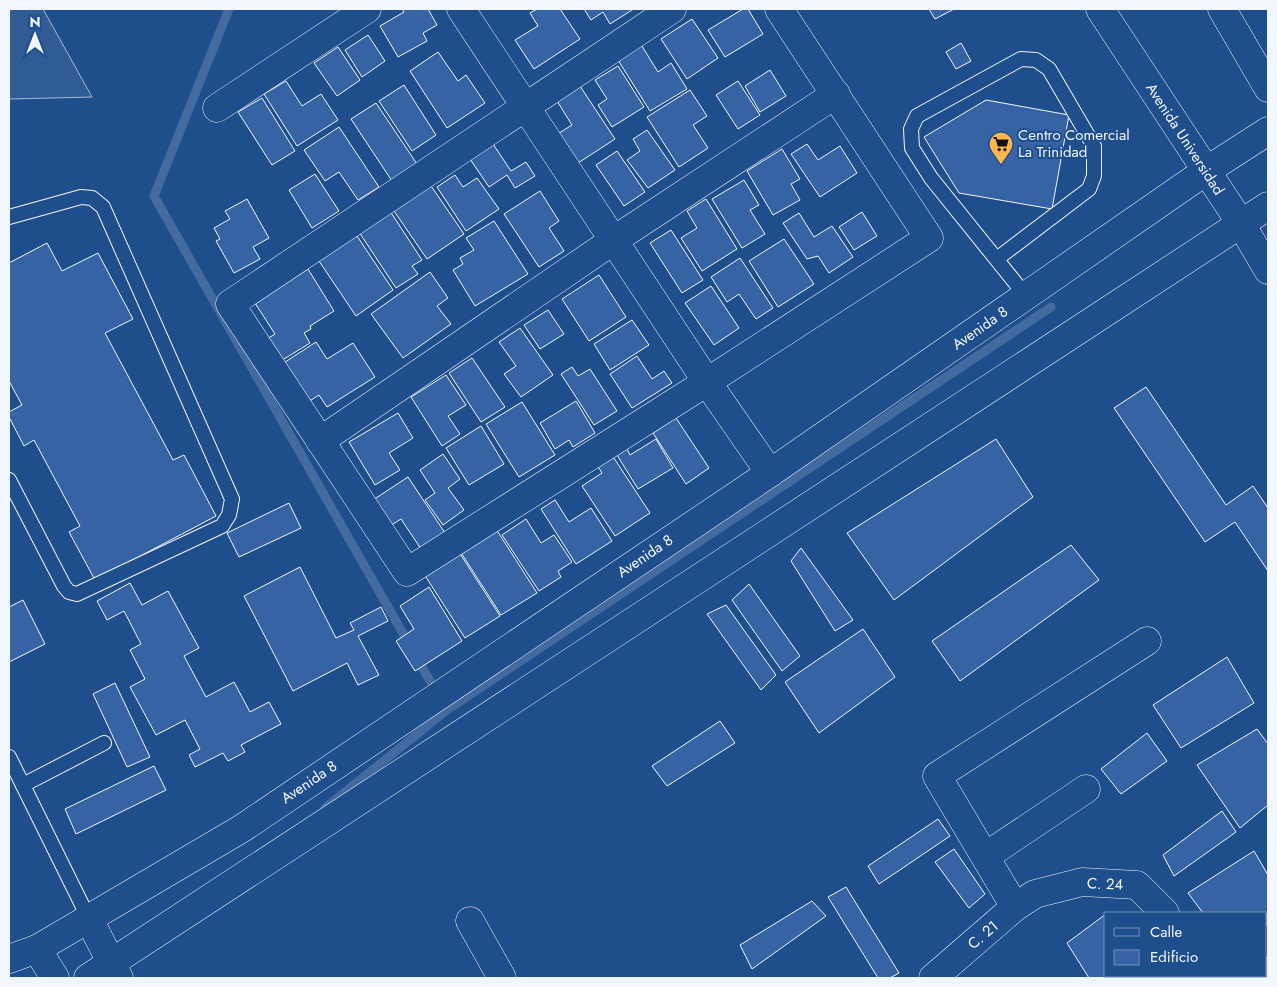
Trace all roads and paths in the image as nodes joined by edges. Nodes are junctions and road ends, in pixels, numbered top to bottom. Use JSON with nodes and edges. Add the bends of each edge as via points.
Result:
{"nodes":[{"id":1,"x":367,"y":9,"type":"edge"},
{"id":2,"x":461,"y":9,"type":"edge"},
{"id":3,"x":672,"y":9,"type":"edge"},
{"id":4,"x":779,"y":9,"type":"edge"},
{"id":5,"x":1100,"y":9,"type":"edge"},
{"id":6,"x":1222,"y":9,"type":"edge"},
{"id":7,"x":1268,"y":88,"type":"edge"},
{"id":8,"x":836,"y":94,"type":"junction"},
{"id":9,"x":524,"y":107,"type":"junction"},
{"id":10,"x":217,"y":108,"type":"dead end"},
{"id":11,"x":1268,"y":131,"type":"edge"},
{"id":12,"x":1206,"y":171,"type":"junction"},
{"id":13,"x":1268,"y":206,"type":"edge"},
{"id":14,"x":9,"y":217,"type":"edge"},
{"id":15,"x":1240,"y":222,"type":"junction"},
{"id":16,"x":614,"y":240,"type":"junction"},
{"id":17,"x":998,"y":258,"type":"junction"},
{"id":18,"x":1268,"y":270,"type":"edge"},
{"id":19,"x":1026,"y":296,"type":"junction"},
{"id":20,"x":707,"y":382,"type":"junction"},
{"id":21,"x":320,"y":441,"type":"junction"},
{"id":22,"x":770,"y":473,"type":"junction"},
{"id":23,"x":9,"y":480,"type":"edge"},
{"id":24,"x":1147,"y":641,"type":"dead end"},
{"id":25,"x":104,"y":744,"type":"dead end"},
{"id":26,"x":9,"y":757,"type":"edge"},
{"id":27,"x":23,"y":785,"type":"junction"},
{"id":28,"x":1086,"y":789,"type":"dead end"},
{"id":29,"x":986,"y":856,"type":"junction"},
{"id":30,"x":1025,"y":901,"type":"junction"},
{"id":31,"x":1164,"y":912,"type":"edge"},
{"id":32,"x":88,"y":917,"type":"junction"},
{"id":33,"x":470,"y":921,"type":"dead end"},
{"id":34,"x":37,"y":949,"type":"junction"},
{"id":35,"x":9,"y":959,"type":"edge"},
{"id":36,"x":106,"y":974,"type":"edge"},
{"id":37,"x":937,"y":977,"type":"edge"},
{"id":38,"x":55,"y":978,"type":"edge"},
{"id":39,"x":502,"y":978,"type":"edge"}],
"edges":[{"from":1,"to":10,"type":"street"},
{"from":2,"to":9,"type":"street"},
{"from":3,"to":9,"type":"street"},
{"from":4,"to":8,"type":"street"},
{"from":5,"to":12,"type":"street","name":"Avenida Universidad"},
{"from":6,"to":7,"type":"street"},
{"from":8,"to":16,"type":"street"},
{"from":8,"to":20,"type":"street","via":[[929,238]]},
{"from":9,"to":16,"type":"street"},
{"from":9,"to":21,"type":"street","via":[[230,304]]},
{"from":11,"to":12,"type":"street","name":"Avenida 8"},
{"from":12,"to":15,"type":"street","name":"Avenida Universidad"},
{"from":12,"to":19,"type":"street","name":"Avenida 8"},
{"from":13,"to":15,"type":"street"},
{"from":14,"to":23,"type":"lane","via":[[80,197],[92,198],[104,208],[232,499],[229,515],[222,526],[77,594],[64,586]]},
{"from":15,"to":18,"type":"street","name":"Avenida Universidad"},
{"from":15,"to":36,"type":"street"},
{"from":16,"to":20,"type":"street"},
{"from":16,"to":21,"type":"street"},
{"from":17,"to":17,"type":"lane","via":[[932,178],[912,148],[910,129],[918,116],[1021,59],[1036,60],[1049,68],[1094,146],[1094,176],[1089,189]]},
{"from":17,"to":19,"type":"lane"},
{"from":19,"to":22,"type":"street","name":"Avenida 8"},
{"from":20,"to":21,"type":"street","via":[[406,572]]},
{"from":20,"to":22,"type":"street"},
{"from":22,"to":32,"type":"street","name":"Avenida 8","via":[[241,828]]},
{"from":24,"to":29,"type":"street","via":[[937,776]]},
{"from":25,"to":27,"type":"lane"},
{"from":26,"to":27,"type":"lane"},
{"from":27,"to":32,"type":"lane"},
{"from":28,"to":29,"type":"street"},
{"from":29,"to":30,"type":"street"},
{"from":30,"to":31,"type":"street","name":"C. 24","via":[[1082,882],[1137,885]]},
{"from":30,"to":37,"type":"street","name":"C. 21"},
{"from":32,"to":34,"type":"street","name":"Avenida 8"},
{"from":32,"to":36,"type":"street"},
{"from":33,"to":39,"type":"street"},
{"from":34,"to":35,"type":"street","name":"Avenida 8"},
{"from":34,"to":38,"type":"street"}]}
